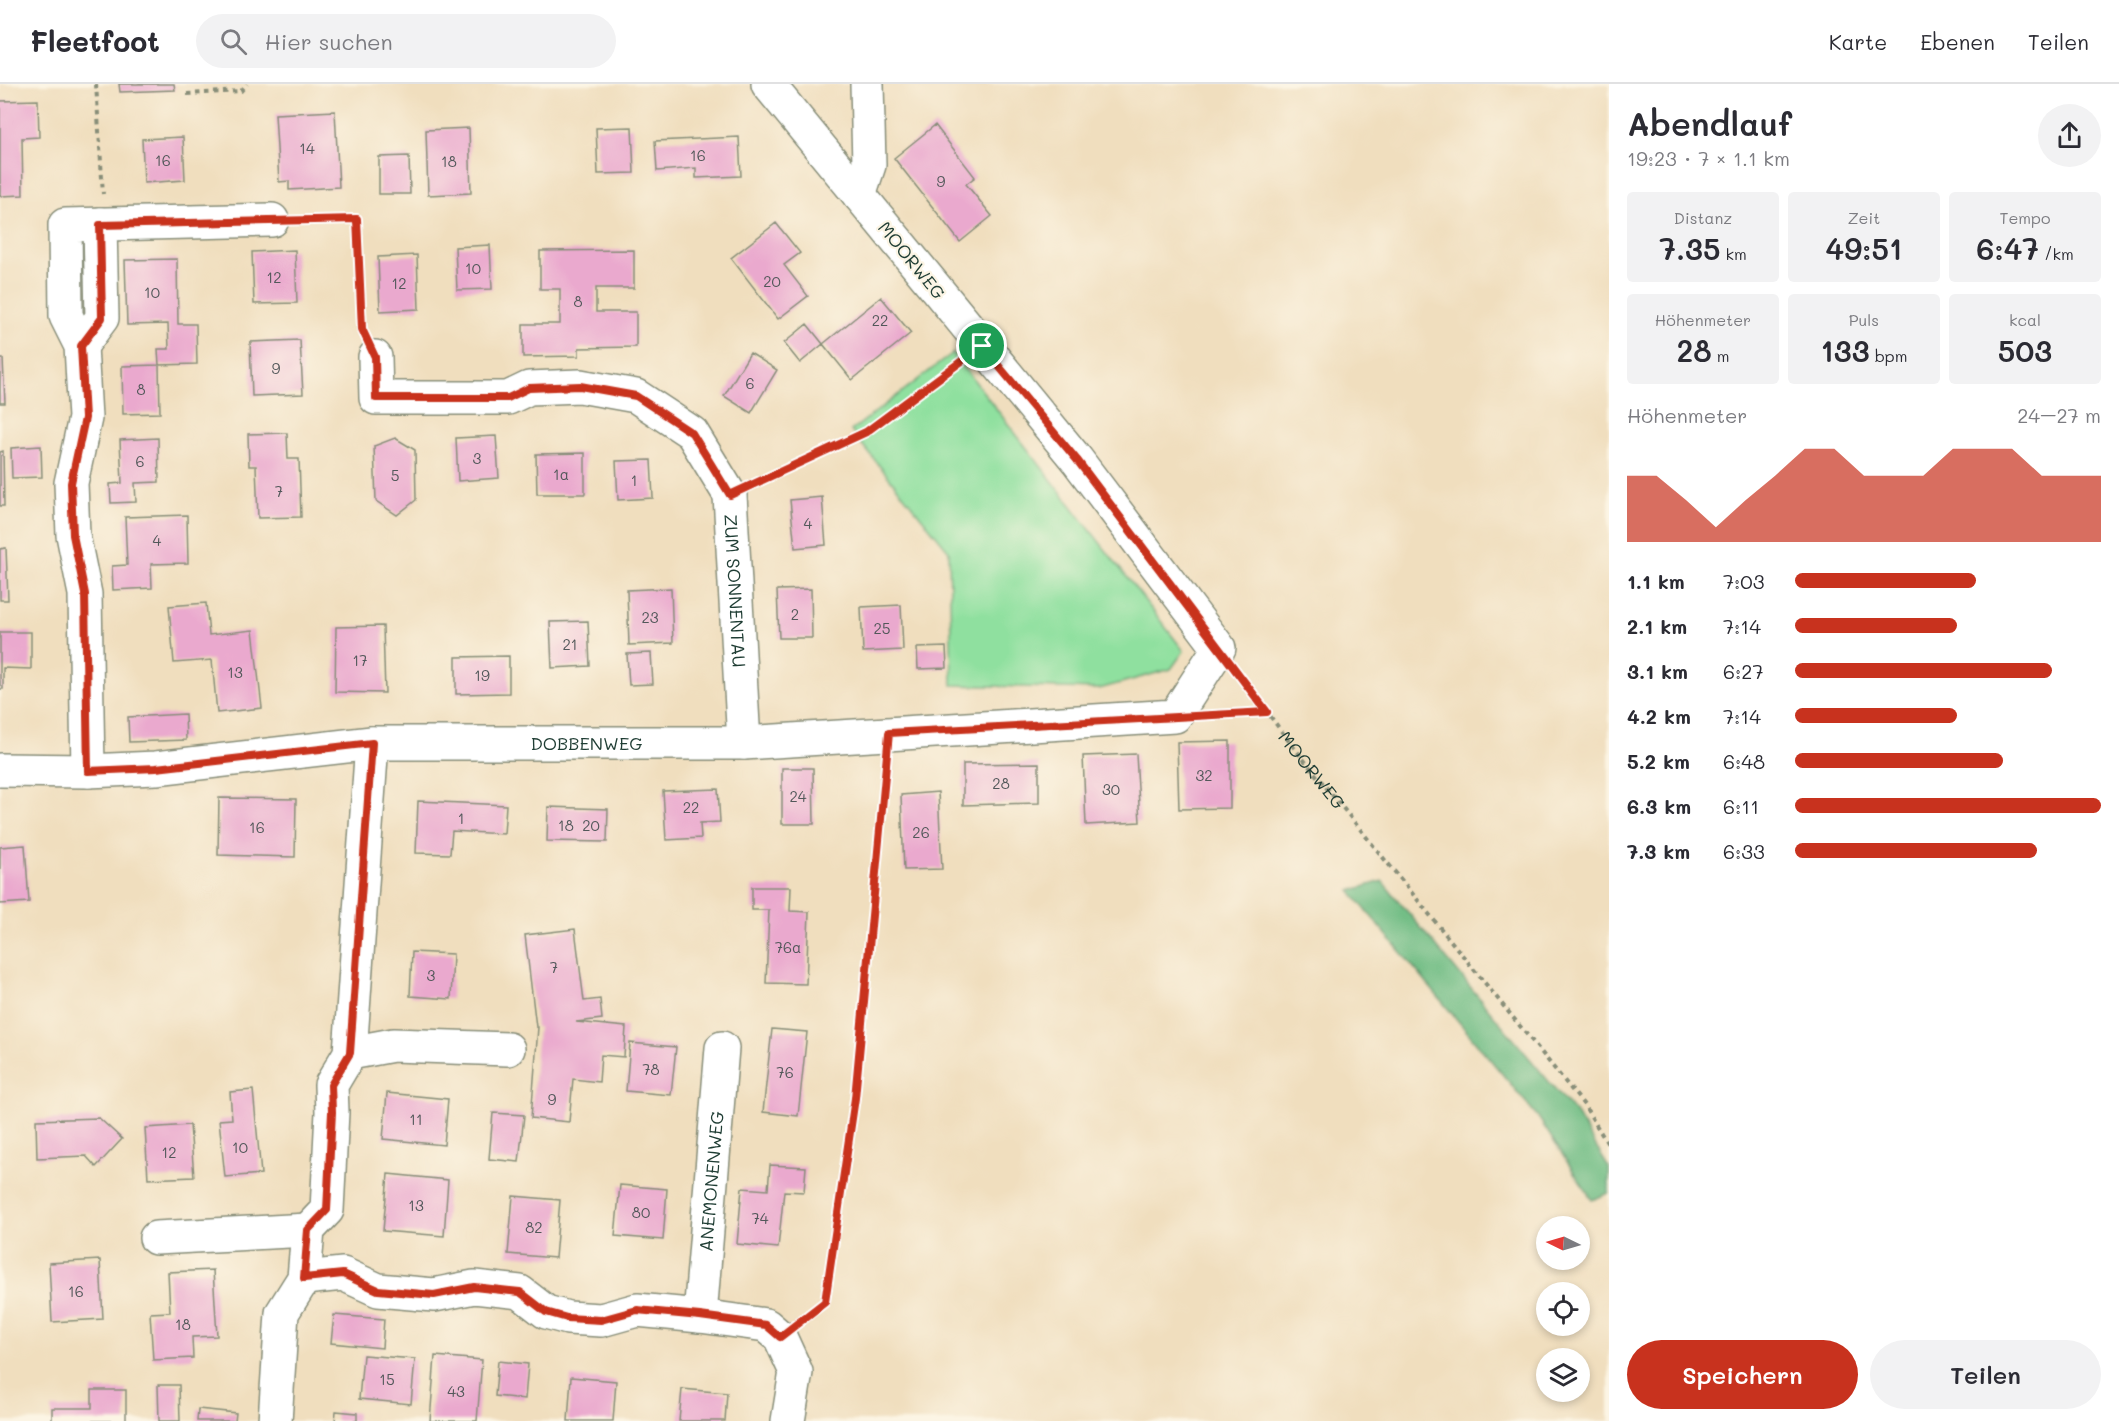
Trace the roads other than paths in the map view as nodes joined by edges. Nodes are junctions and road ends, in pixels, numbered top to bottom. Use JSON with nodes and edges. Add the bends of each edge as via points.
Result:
{"nodes":[{"id":1,"x":768,"y":84,"type":"edge"},
{"id":2,"x":867,"y":84,"type":"edge"},
{"id":3,"x":859,"y":195,"type":"junction"},
{"id":4,"x":273,"y":220,"type":"road end"},
{"id":5,"x":375,"y":357,"type":"road end"},
{"id":6,"x":1175,"y":716,"type":"joint"},
{"id":7,"x":372,"y":743,"type":"junction"},
{"id":8,"x":744,"y":743,"type":"junction"},
{"id":9,"x":0,"y":770,"type":"edge"},
{"id":10,"x":88,"y":771,"type":"junction"},
{"id":11,"x":722,"y":1048,"type":"dead end"},
{"id":12,"x":508,"y":1049,"type":"dead end"},
{"id":13,"x":350,"y":1053,"type":"junction"},
{"id":14,"x":308,"y":1230,"type":"junction"},
{"id":15,"x":156,"y":1238,"type":"dead end"},
{"id":16,"x":304,"y":1278,"type":"junction"},
{"id":17,"x":700,"y":1316,"type":"junction"},
{"id":18,"x":275,"y":1421,"type":"edge"},
{"id":19,"x":788,"y":1421,"type":"edge"}],
"edges":[{"from":1,"to":3,"type":"street","name":"MOORWEG"},
{"from":2,"to":3,"type":"street","via":[[869,165]]},
{"from":3,"to":6,"type":"street","name":"MOORWEG","via":[[1077,460],[1219,648]]},
{"from":4,"to":10,"type":"street","via":[[64,225],[66,316],[81,346],[85,418],[71,483],[73,535],[85,594]]},
{"from":5,"to":8,"type":"street","name":"ZUM SONNENTAU","via":[[376,398],[508,398],[529,388],[580,386],[636,396],[692,433],[730,495]]},
{"from":6,"to":8,"type":"street","name":"DOBBENWEG"},
{"from":7,"to":8,"type":"street","name":"DOBBENWEG"},
{"from":7,"to":10,"type":"street","name":"DOBBENWEG","via":[[156,768]]},
{"from":7,"to":13,"type":"street"},
{"from":9,"to":10,"type":"street","name":"DOBBENWEG"},
{"from":11,"to":17,"type":"street","name":"ANEMONENWEG"},
{"from":12,"to":13,"type":"street","via":[[393,1045]]},
{"from":13,"to":14,"type":"street","via":[[331,1085],[327,1210]]},
{"from":14,"to":15,"type":"street"},
{"from":14,"to":16,"type":"street"},
{"from":16,"to":17,"type":"street","via":[[343,1274],[378,1290],[434,1295],[474,1287],[520,1292],[546,1312],[567,1318],[601,1320],[637,1310]]},
{"from":16,"to":18,"type":"street","via":[[282,1313]]},
{"from":17,"to":19,"type":"street","via":[[766,1325],[780,1337],[796,1372]]}]}
